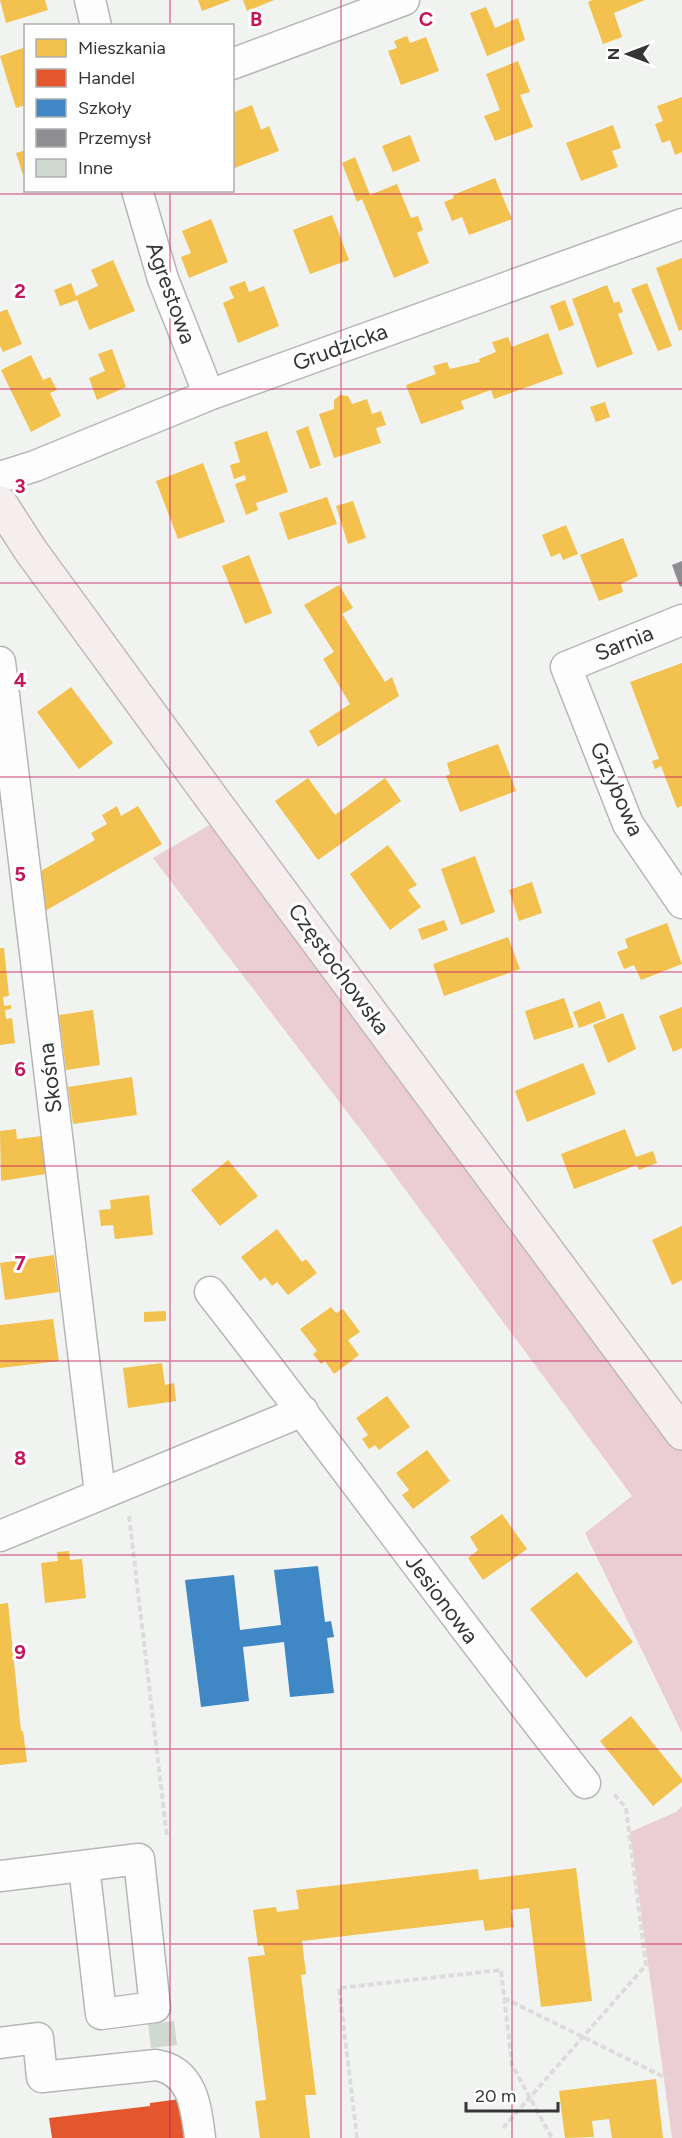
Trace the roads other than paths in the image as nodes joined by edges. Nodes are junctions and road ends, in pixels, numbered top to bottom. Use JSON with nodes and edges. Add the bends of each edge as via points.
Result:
{"nodes":[{"id":1,"x":90,"y":0,"type":"edge"},
{"id":2,"x":404,"y":0,"type":"edge"},
{"id":3,"x":96,"y":24,"type":"edge"},
{"id":4,"x":234,"y":63,"type":"edge"},
{"id":5,"x":138,"y":192,"type":"edge"},
{"id":6,"x":682,"y":224,"type":"edge"},
{"id":7,"x":208,"y":395,"type":"junction"},
{"id":8,"x":0,"y":477,"type":"edge"},
{"id":9,"x":0,"y":503,"type":"edge"},
{"id":10,"x":682,"y":620,"type":"edge"},
{"id":11,"x":0,"y":662,"type":"edge"},
{"id":12,"x":566,"y":666,"type":"joint"},
{"id":13,"x":682,"y":903,"type":"edge"},
{"id":14,"x":210,"y":1292,"type":"dead end"},
{"id":15,"x":303,"y":1411,"type":"junction"},
{"id":16,"x":682,"y":1433,"type":"edge"},
{"id":17,"x":112,"y":1488,"type":"junction"},
{"id":18,"x":0,"y":1536,"type":"edge"},
{"id":19,"x":585,"y":1783,"type":"road end"},
{"id":20,"x":84,"y":1866,"type":"junction"},
{"id":21,"x":0,"y":1876,"type":"edge"},
{"id":22,"x":0,"y":2043,"type":"edge"},
{"id":23,"x":200,"y":2138,"type":"edge"}],
"edges":[{"from":1,"to":3,"type":"street"},
{"from":2,"to":4,"type":"street"},
{"from":5,"to":7,"type":"street","name":"Agrestowa","via":[[163,279]]},
{"from":6,"to":7,"type":"street","name":"Grudzicka"},
{"from":7,"to":8,"type":"street","name":"Grudzicka"},
{"from":9,"to":16,"type":"main road","name":"Częstochowska","via":[[216,804]]},
{"from":10,"to":12,"type":"street","name":"Sarnia"},
{"from":11,"to":17,"type":"street","name":"Skośna"},
{"from":12,"to":13,"type":"street","name":"Grzybowa","via":[[628,824]]},
{"from":14,"to":15,"type":"street","name":"Jesionowa"},
{"from":15,"to":17,"type":"street"},
{"from":15,"to":19,"type":"street","name":"Jesionowa","via":[[488,1661]]},
{"from":17,"to":18,"type":"street"},
{"from":20,"to":20,"type":"street","via":[[139,1858],[155,2007],[101,2014]]},
{"from":20,"to":21,"type":"street"},
{"from":22,"to":23,"type":"street","via":[[38,2038],[42,2077],[156,2065],[169,2067],[191,2088]]}]}
